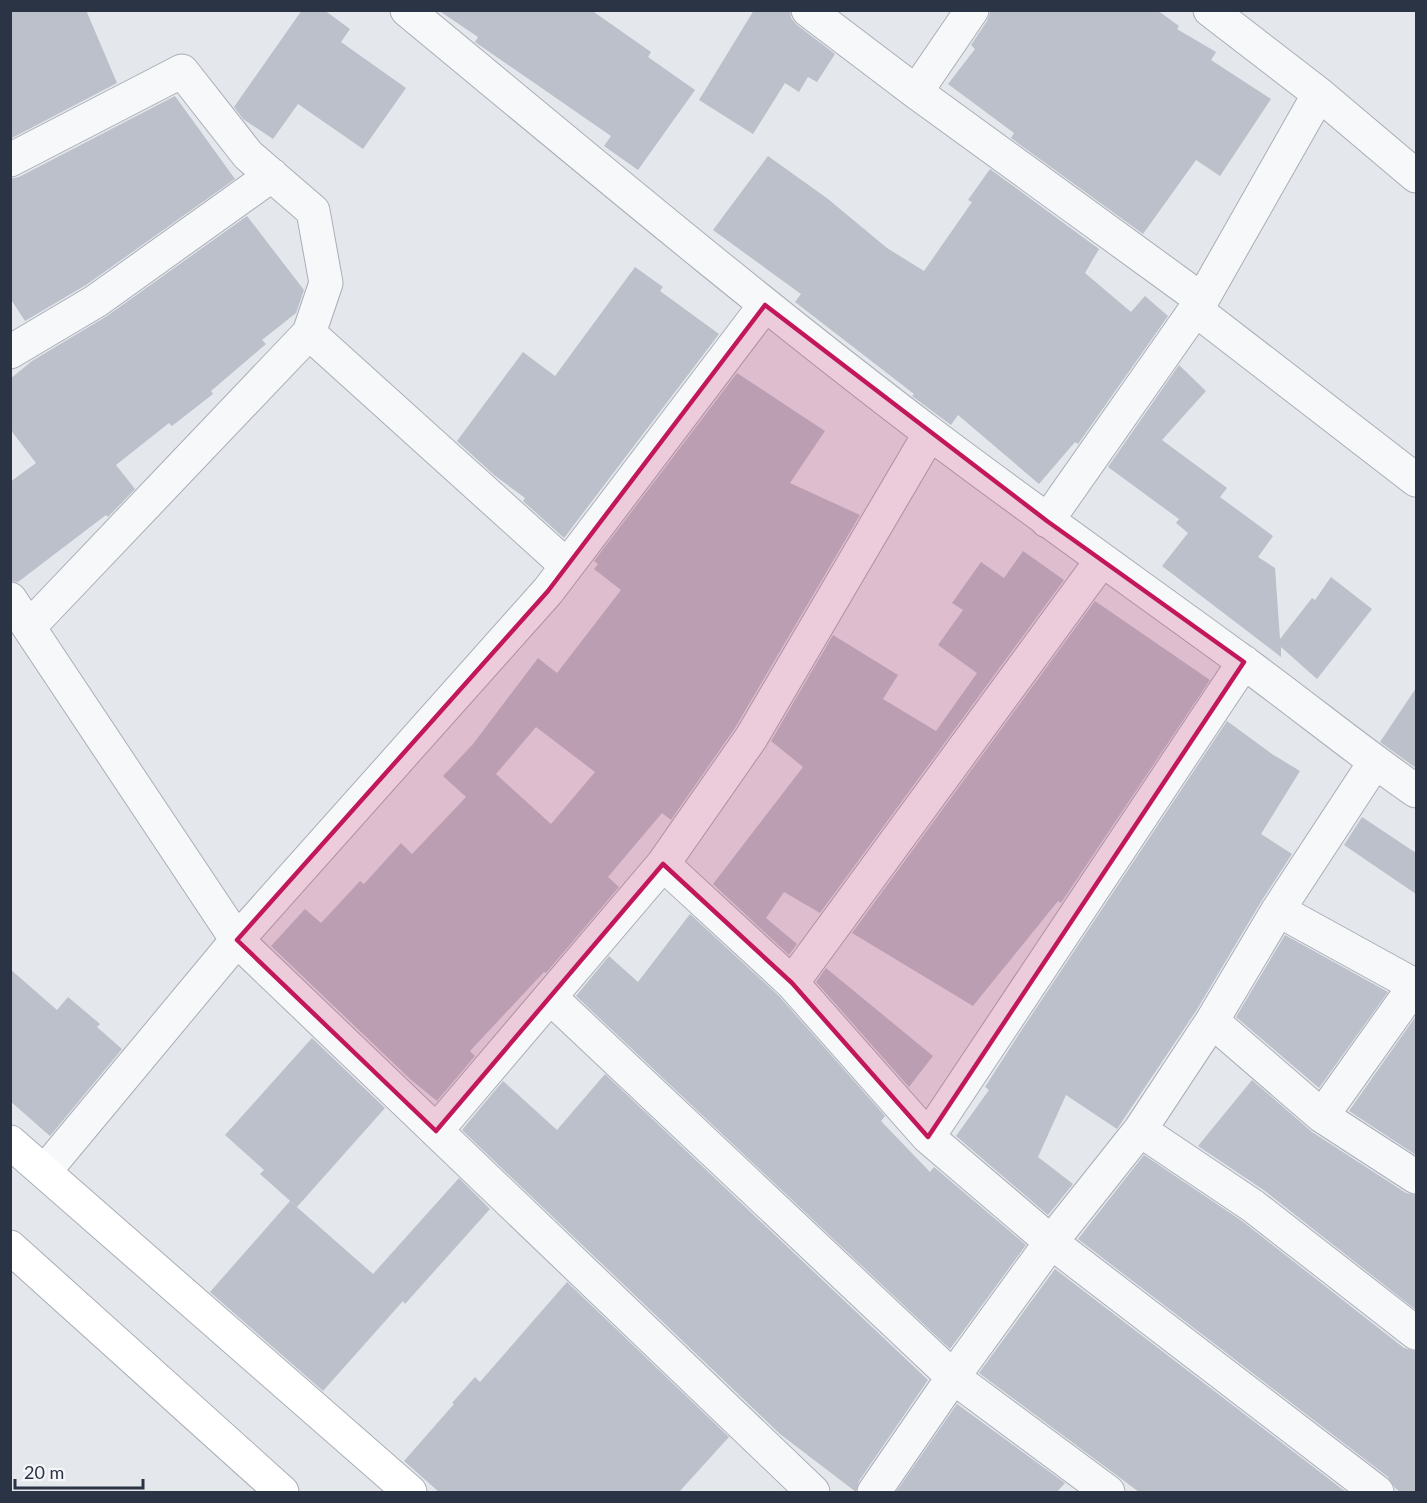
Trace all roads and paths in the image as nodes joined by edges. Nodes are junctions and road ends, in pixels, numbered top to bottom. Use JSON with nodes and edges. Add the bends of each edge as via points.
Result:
{"nodes":[{"id":1,"x":406,"y":10,"type":"edge"},
{"id":2,"x":808,"y":10,"type":"edge"},
{"id":3,"x":972,"y":10,"type":"edge"},
{"id":4,"x":1210,"y":10,"type":"edge"},
{"id":5,"x":916,"y":92,"type":"junction"},
{"id":6,"x":1319,"y":94,"type":"junction"},
{"id":7,"x":10,"y":160,"type":"edge"},
{"id":8,"x":272,"y":175,"type":"junction"},
{"id":9,"x":1416,"y":176,"type":"edge"},
{"id":10,"x":765,"y":305,"type":"junction"},
{"id":11,"x":1199,"y":305,"type":"junction"},
{"id":12,"x":309,"y":333,"type":"junction"},
{"id":13,"x":10,"y":352,"type":"edge"},
{"id":14,"x":930,"y":433,"type":"junction"},
{"id":15,"x":1416,"y":480,"type":"edge"},
{"id":16,"x":1047,"y":521,"type":"junction"},
{"id":17,"x":1101,"y":560,"type":"junction"},
{"id":18,"x":567,"y":566,"type":"junction"},
{"id":19,"x":10,"y":599,"type":"edge"},
{"id":20,"x":30,"y":626,"type":"junction"},
{"id":21,"x":1244,"y":662,"type":"junction"},
{"id":22,"x":1375,"y":762,"type":"junction"},
{"id":23,"x":1416,"y":791,"type":"edge"},
{"id":24,"x":663,"y":864,"type":"junction"},
{"id":25,"x":1278,"y":910,"type":"junction"},
{"id":26,"x":237,"y":940,"type":"junction"},
{"id":27,"x":792,"y":983,"type":"junction"},
{"id":28,"x":1416,"y":985,"type":"edge"},
{"id":29,"x":550,"y":997,"type":"junction"},
{"id":30,"x":1212,"y":1021,"type":"junction"},
{"id":31,"x":1322,"y":1116,"type":"junction"},
{"id":32,"x":1140,"y":1130,"type":"junction"},
{"id":33,"x":436,"y":1131,"type":"junction"},
{"id":34,"x":928,"y":1137,"type":"junction"},
{"id":35,"x":10,"y":1142,"type":"edge"},
{"id":36,"x":45,"y":1171,"type":"junction"},
{"id":37,"x":1416,"y":1177,"type":"edge"},
{"id":38,"x":1051,"y":1242,"type":"junction"},
{"id":39,"x":10,"y":1248,"type":"edge"},
{"id":40,"x":1416,"y":1333,"type":"edge"},
{"id":41,"x":952,"y":1377,"type":"junction"},
{"id":42,"x":282,"y":1492,"type":"edge"},
{"id":43,"x":410,"y":1492,"type":"edge"},
{"id":44,"x":813,"y":1492,"type":"edge"},
{"id":45,"x":874,"y":1492,"type":"edge"},
{"id":46,"x":1108,"y":1492,"type":"edge"},
{"id":47,"x":1377,"y":1492,"type":"edge"}],
"edges":[{"from":1,"to":10,"type":"street"},
{"from":2,"to":5,"type":"street"},
{"from":3,"to":5,"type":"street"},
{"from":4,"to":6,"type":"street"},
{"from":5,"to":11,"type":"street"},
{"from":6,"to":9,"type":"street"},
{"from":6,"to":11,"type":"street"},
{"from":7,"to":8,"type":"street","via":[[182,70],[248,155]]},
{"from":8,"to":12,"type":"street","via":[[313,211],[326,283]]},
{"from":8,"to":13,"type":"street","via":[[96,301]]},
{"from":10,"to":14,"type":"street"},
{"from":10,"to":18,"type":"street"},
{"from":11,"to":15,"type":"street"},
{"from":11,"to":16,"type":"street"},
{"from":12,"to":18,"type":"street"},
{"from":12,"to":20,"type":"street"},
{"from":14,"to":16,"type":"street"},
{"from":14,"to":24,"type":"street","via":[[751,738]]},
{"from":16,"to":17,"type":"street"},
{"from":17,"to":21,"type":"street"},
{"from":17,"to":27,"type":"street"},
{"from":18,"to":26,"type":"street"},
{"from":19,"to":20,"type":"street"},
{"from":20,"to":26,"type":"street"},
{"from":21,"to":22,"type":"street"},
{"from":21,"to":34,"type":"street"},
{"from":22,"to":23,"type":"street"},
{"from":22,"to":25,"type":"street"},
{"from":24,"to":27,"type":"street"},
{"from":24,"to":29,"type":"street"},
{"from":25,"to":28,"type":"street"},
{"from":25,"to":30,"type":"street"},
{"from":26,"to":33,"type":"street"},
{"from":26,"to":36,"type":"street"},
{"from":27,"to":34,"type":"street"},
{"from":28,"to":31,"type":"street"},
{"from":29,"to":33,"type":"street"},
{"from":29,"to":41,"type":"street"},
{"from":30,"to":31,"type":"street"},
{"from":30,"to":32,"type":"street"},
{"from":31,"to":37,"type":"street"},
{"from":32,"to":38,"type":"street"},
{"from":32,"to":40,"type":"street","via":[[1253,1206]]},
{"from":33,"to":44,"type":"street"},
{"from":34,"to":38,"type":"street"},
{"from":35,"to":36,"type":"main road"},
{"from":36,"to":43,"type":"main road"},
{"from":38,"to":41,"type":"street"},
{"from":38,"to":47,"type":"street"},
{"from":39,"to":42,"type":"main road"},
{"from":41,"to":45,"type":"street"},
{"from":41,"to":46,"type":"street"}]}
